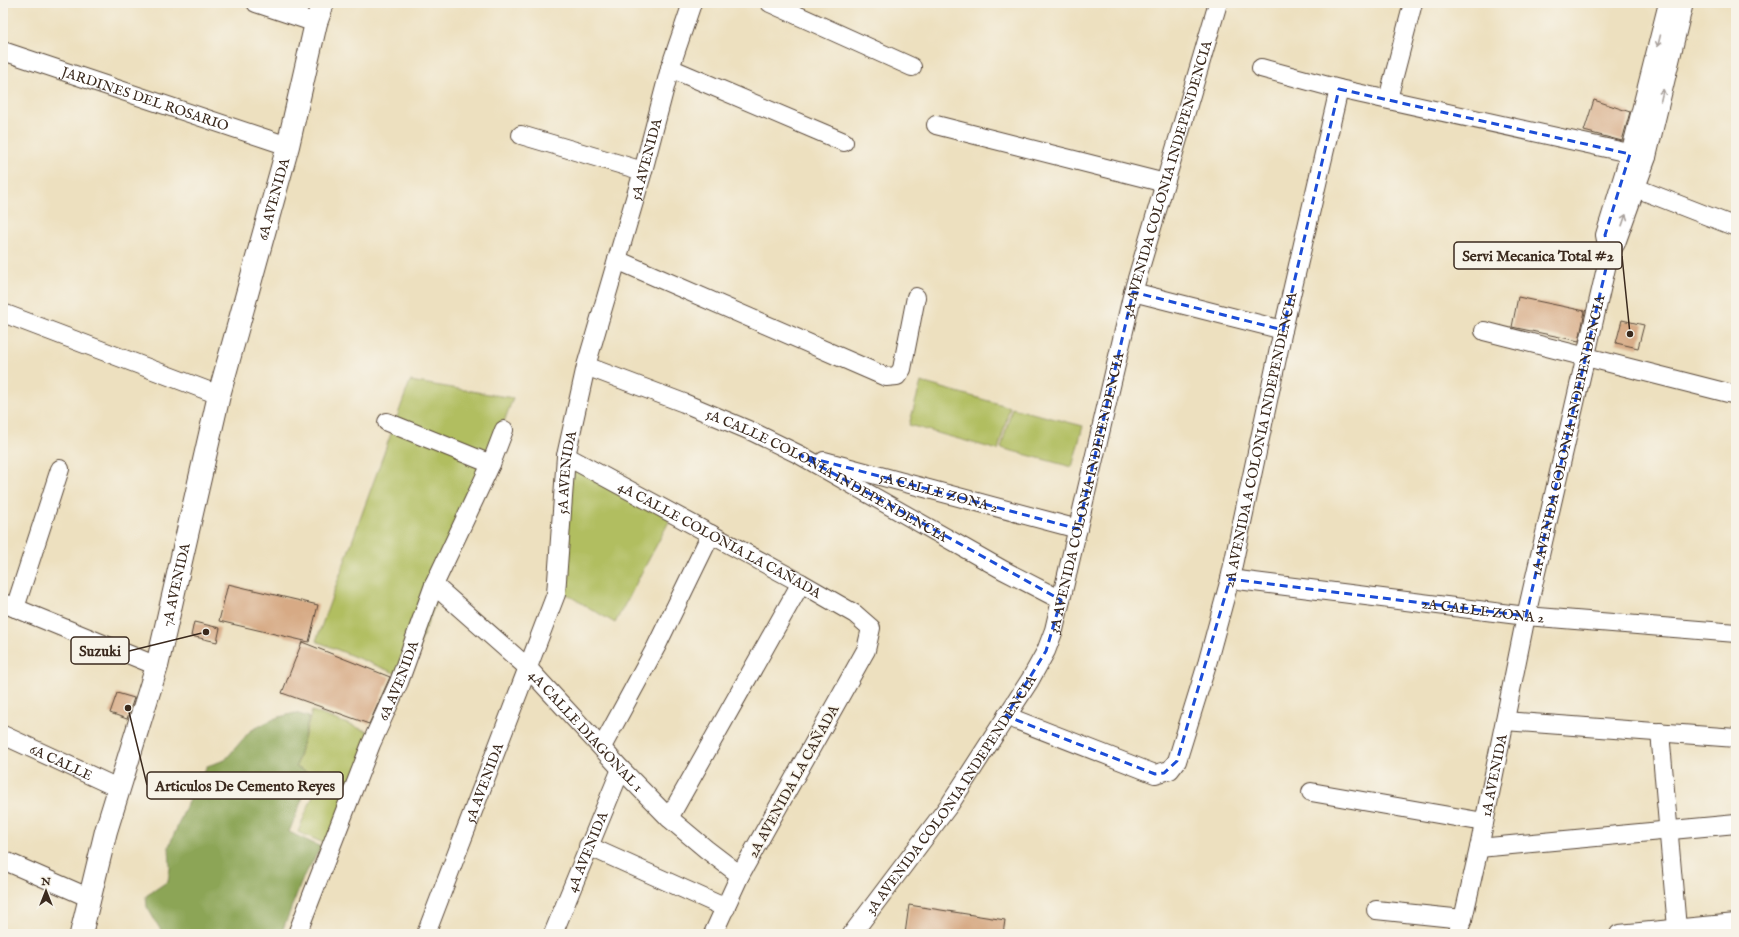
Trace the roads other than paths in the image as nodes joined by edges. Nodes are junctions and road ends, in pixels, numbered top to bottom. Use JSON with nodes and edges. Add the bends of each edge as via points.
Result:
{"nodes":[{"id":1,"x":256,"y":3,"type":"edge"},
{"id":2,"x":323,"y":3,"type":"edge"},
{"id":3,"x":692,"y":3,"type":"edge"},
{"id":4,"x":770,"y":3,"type":"edge"},
{"id":5,"x":1218,"y":3,"type":"edge"},
{"id":6,"x":1413,"y":3,"type":"edge"},
{"id":7,"x":1668,"y":3,"type":"edge"},
{"id":8,"x":1684,"y":3,"type":"edge"},
{"id":9,"x":316,"y":23,"type":"junction"},
{"id":10,"x":3,"y":51,"type":"edge"},
{"id":11,"x":670,"y":68,"type":"junction"},
{"id":12,"x":912,"y":68,"type":"dead end"},
{"id":13,"x":1261,"y":68,"type":"dead end"},
{"id":14,"x":1339,"y":89,"type":"junction"},
{"id":15,"x":1388,"y":99,"type":"junction"},
{"id":16,"x":936,"y":125,"type":"dead end"},
{"id":17,"x":521,"y":135,"type":"dead end"},
{"id":18,"x":844,"y":142,"type":"dead end"},
{"id":19,"x":288,"y":146,"type":"junction"},
{"id":20,"x":1639,"y":156,"type":"junction"},
{"id":21,"x":642,"y":171,"type":"junction"},
{"id":22,"x":1165,"y":184,"type":"junction"},
{"id":23,"x":1629,"y":185,"type":"junction"},
{"id":24,"x":1736,"y":227,"type":"edge"},
{"id":25,"x":617,"y":260,"type":"junction"},
{"id":26,"x":1133,"y":292,"type":"junction"},
{"id":27,"x":916,"y":297,"type":"dead end"},
{"id":28,"x":4,"y":317,"type":"edge"},
{"id":29,"x":1283,"y":330,"type":"junction"},
{"id":30,"x":1484,"y":331,"type":"dead end"},
{"id":31,"x":1586,"y":356,"type":"junction"},
{"id":32,"x":586,"y":366,"type":"junction"},
{"id":33,"x":219,"y":395,"type":"junction"},
{"id":34,"x":1736,"y":395,"type":"edge"},
{"id":35,"x":388,"y":422,"type":"dead end"},
{"id":36,"x":504,"y":430,"type":"dead end"},
{"id":37,"x":800,"y":455,"type":"junction"},
{"id":38,"x":566,"y":456,"type":"junction"},
{"id":39,"x":491,"y":464,"type":"junction"},
{"id":40,"x":60,"y":469,"type":"dead end"},
{"id":41,"x":1078,"y":529,"type":"junction"},
{"id":42,"x":711,"y":534,"type":"junction"},
{"id":43,"x":1230,"y":579,"type":"junction"},
{"id":44,"x":801,"y":583,"type":"junction"},
{"id":45,"x":434,"y":585,"type":"junction"},
{"id":46,"x":1061,"y":600,"type":"junction"},
{"id":47,"x":9,"y":605,"type":"edge"},
{"id":48,"x":1526,"y":616,"type":"junction"},
{"id":49,"x":871,"y":628,"type":"joint"},
{"id":50,"x":1736,"y":632,"type":"edge"},
{"id":51,"x":157,"y":666,"type":"junction"},
{"id":52,"x":528,"y":667,"type":"junction"},
{"id":53,"x":1006,"y":716,"type":"junction"},
{"id":54,"x":1505,"y":721,"type":"junction"},
{"id":55,"x":1660,"y":732,"type":"junction"},
{"id":56,"x":3,"y":735,"type":"edge"},
{"id":57,"x":1736,"y":738,"type":"edge"},
{"id":58,"x":602,"y":747,"type":"junction"},
{"id":59,"x":621,"y":769,"type":"junction"},
{"id":60,"x":120,"y":789,"type":"junction"},
{"id":61,"x":1311,"y":792,"type":"dead end"},
{"id":62,"x":669,"y":818,"type":"junction"},
{"id":63,"x":1484,"y":822,"type":"junction"},
{"id":64,"x":1736,"y":824,"type":"edge"},
{"id":65,"x":1669,"y":830,"type":"junction"},
{"id":66,"x":588,"y":846,"type":"junction"},
{"id":67,"x":1479,"y":848,"type":"junction"},
{"id":68,"x":3,"y":860,"type":"edge"},
{"id":69,"x":740,"y":875,"type":"junction"},
{"id":70,"x":90,"y":898,"type":"junction"},
{"id":71,"x":726,"y":908,"type":"junction"},
{"id":72,"x":1376,"y":910,"type":"dead end"},
{"id":73,"x":1736,"y":923,"type":"edge"},
{"id":74,"x":1460,"y":926,"type":"edge"},
{"id":75,"x":1677,"y":928,"type":"junction"},
{"id":76,"x":302,"y":932,"type":"edge"},
{"id":77,"x":81,"y":934,"type":"edge"},
{"id":78,"x":426,"y":934,"type":"edge"},
{"id":79,"x":553,"y":934,"type":"edge"},
{"id":80,"x":713,"y":934,"type":"edge"},
{"id":81,"x":852,"y":934,"type":"edge"},
{"id":82,"x":1619,"y":934,"type":"edge"}],
"edges":[{"from":1,"to":9,"type":"street"},
{"from":2,"to":9,"type":"street","name":"6A AVENIDA"},
{"from":3,"to":11,"type":"street","name":"5A AVENIDA"},
{"from":4,"to":12,"type":"street"},
{"from":5,"to":22,"type":"street","name":"3A AVENIDA COLONIA INDEPENDENCIA"},
{"from":6,"to":15,"type":"street"},
{"from":7,"to":20,"type":"street","name":"1A AVENIDA COLONIA INDEPENDENCIA","one_way":true},
{"from":20,"to":8,"type":"street","name":"1A AVENIDA COLONIA INDEPENDENCIA","one_way":true},
{"from":9,"to":19,"type":"street","name":"6A AVENIDA"},
{"from":10,"to":19,"type":"street","name":"JARDINES DEL ROSARIO"},
{"from":11,"to":18,"type":"street"},
{"from":11,"to":21,"type":"street","name":"5A AVENIDA"},
{"from":13,"to":14,"type":"street"},
{"from":14,"to":15,"type":"street"},
{"from":14,"to":29,"type":"street","name":"2A AVENIDA A COLONIA INDEPENDENCIA"},
{"from":15,"to":20,"type":"street"},
{"from":16,"to":22,"type":"street"},
{"from":17,"to":21,"type":"street"},
{"from":19,"to":33,"type":"street","name":"6A AVENIDA"},
{"from":20,"to":23,"type":"street","name":"1A AVENIDA COLONIA INDEPENDENCIA"},
{"from":21,"to":25,"type":"street","name":"5A AVENIDA"},
{"from":22,"to":26,"type":"street","name":"3A AVENIDA COLONIA INDEPENDENCIA"},
{"from":23,"to":24,"type":"street"},
{"from":23,"to":31,"type":"street","name":"1A AVENIDA COLONIA INDEPENDENCIA","via":[[1616,243],[1609,255]]},
{"from":25,"to":27,"type":"street","via":[[886,377],[897,376],[902,369]]},
{"from":25,"to":32,"type":"street","name":"5A AVENIDA"},
{"from":26,"to":29,"type":"street"},
{"from":26,"to":41,"type":"street","name":"3A AVENIDA COLONIA INDEPENDENCIA"},
{"from":28,"to":33,"type":"street"},
{"from":29,"to":43,"type":"street","name":"2A AVENIDA A COLONIA INDEPENDENCIA"},
{"from":30,"to":31,"type":"street"},
{"from":31,"to":34,"type":"street"},
{"from":31,"to":48,"type":"street","name":"1A AVENIDA COLONIA INDEPENDENCIA"},
{"from":32,"to":37,"type":"street","name":"5A CALLE COLONIA INDEPENDENCIA","via":[[684,403]]},
{"from":32,"to":38,"type":"street","name":"5A AVENIDA"},
{"from":33,"to":51,"type":"street","name":"7A AVENIDA"},
{"from":35,"to":39,"type":"street"},
{"from":36,"to":39,"type":"street","name":"6A AVENIDA"},
{"from":37,"to":41,"type":"street","name":"5A CALLE ZONA 2"},
{"from":37,"to":46,"type":"street","name":"5A CALLE COLONIA INDEPENDENCIA"},
{"from":38,"to":42,"type":"street","name":"4A CALLE COLONIA LA CAÑADA"},
{"from":38,"to":52,"type":"street","name":"5A AVENIDA","via":[[556,594]]},
{"from":39,"to":45,"type":"street","name":"6A AVENIDA"},
{"from":40,"to":47,"type":"street"},
{"from":41,"to":46,"type":"street","name":"3A AVENIDA COLONIA INDEPENDENCIA"},
{"from":42,"to":44,"type":"street","name":"4A CALLE COLONIA LA CAÑADA"},
{"from":42,"to":58,"type":"street","via":[[656,647]]},
{"from":43,"to":48,"type":"street","name":"2A CALLE ZONA 2"},
{"from":43,"to":53,"type":"street","name":"2A AVENIDA A COLONIA INDEPENDENCIA","via":[[1208,664],[1177,761],[1170,770],[1155,774]]},
{"from":44,"to":49,"type":"street","name":"4A CALLE COLONIA LA CAÑADA","via":[[855,614]]},
{"from":44,"to":62,"type":"street"},
{"from":45,"to":52,"type":"street","name":"4A CALLE DIAGONAL 1"},
{"from":45,"to":76,"type":"street","name":"6A AVENIDA","via":[[399,682],[371,744]]},
{"from":46,"to":53,"type":"street","name":"3A AVENIDA COLONIA INDEPENDENCIA","via":[[1046,651]]},
{"from":47,"to":51,"type":"street"},
{"from":48,"to":50,"type":"street","name":"2A CALLE ZONA 2"},
{"from":48,"to":54,"type":"street","name":"1A AVENIDA"},
{"from":49,"to":69,"type":"street","name":"2A AVENIDA LA CAÑADA","via":[[866,650]]},
{"from":51,"to":60,"type":"street","name":"7A AVENIDA"},
{"from":52,"to":58,"type":"street","name":"4A CALLE DIAGONAL 1"},
{"from":52,"to":78,"type":"street","name":"5A AVENIDA"},
{"from":53,"to":81,"type":"street","name":"3A AVENIDA COLONIA INDEPENDENCIA","via":[[950,804]]},
{"from":54,"to":55,"type":"street"},
{"from":54,"to":63,"type":"street","name":"1A AVENIDA"},
{"from":55,"to":57,"type":"street"},
{"from":55,"to":65,"type":"street"},
{"from":56,"to":60,"type":"street","name":"6A CALLE"},
{"from":58,"to":59,"type":"street","name":"4A CALLE DIAGONAL 1"},
{"from":59,"to":62,"type":"street","name":"4A CALLE DIAGONAL 1"},
{"from":59,"to":66,"type":"street","name":"4A AVENIDA"},
{"from":60,"to":70,"type":"street","name":"7A AVENIDA","via":[[106,830]]},
{"from":61,"to":63,"type":"street"},
{"from":62,"to":69,"type":"street","name":"4A CALLE DIAGONAL 1"},
{"from":63,"to":67,"type":"street","name":"1A AVENIDA"},
{"from":64,"to":65,"type":"street"},
{"from":65,"to":67,"type":"street"},
{"from":65,"to":75,"type":"street"},
{"from":66,"to":71,"type":"street"},
{"from":66,"to":79,"type":"street","name":"4A AVENIDA"},
{"from":67,"to":74,"type":"street","name":"1A AVENIDA"},
{"from":68,"to":70,"type":"street"},
{"from":69,"to":71,"type":"street","name":"2A AVENIDA LA CAÑADA"},
{"from":70,"to":77,"type":"street","name":"7A AVENIDA"},
{"from":71,"to":80,"type":"street","name":"2A AVENIDA LA CAÑADA"},
{"from":72,"to":74,"type":"street"},
{"from":73,"to":75,"type":"street"},
{"from":75,"to":82,"type":"street"}]}
